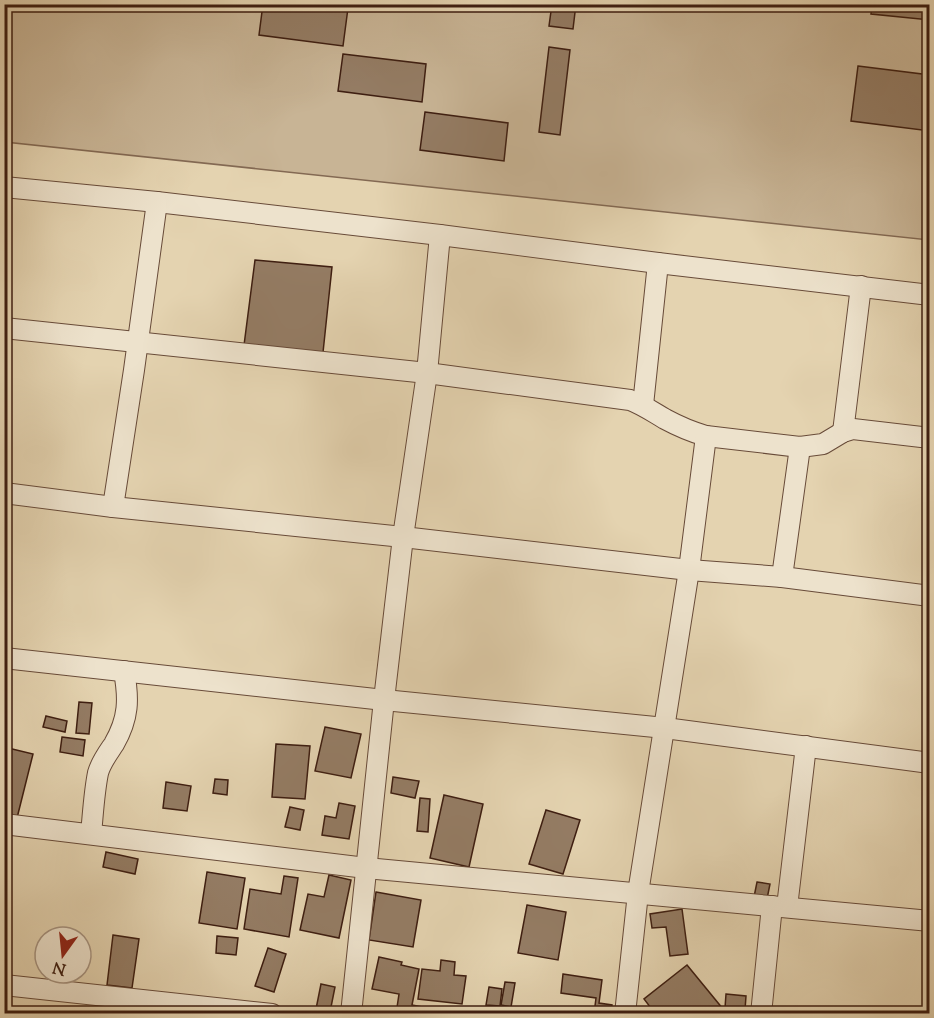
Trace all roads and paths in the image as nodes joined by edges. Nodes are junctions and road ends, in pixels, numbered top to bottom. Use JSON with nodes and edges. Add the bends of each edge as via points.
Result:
{"nodes":[{"id":1,"x":4,"y":187,"type":"edge"},
{"id":2,"x":157,"y":202,"type":"junction"},
{"id":3,"x":440,"y":235,"type":"junction"},
{"id":4,"x":658,"y":263,"type":"junction"},
{"id":5,"x":861,"y":286,"type":"junction"},
{"id":6,"x":930,"y":295,"type":"edge"},
{"id":7,"x":4,"y":328,"type":"edge"},
{"id":8,"x":137,"y":342,"type":"junction"},
{"id":9,"x":427,"y":373,"type":"junction"},
{"id":10,"x":643,"y":405,"type":"junction"},
{"id":11,"x":843,"y":432,"type":"junction"},
{"id":12,"x":706,"y":436,"type":"junction"},
{"id":13,"x":930,"y":438,"type":"edge"},
{"id":14,"x":800,"y":447,"type":"junction"},
{"id":15,"x":4,"y":493,"type":"edge"},
{"id":16,"x":113,"y":507,"type":"junction"},
{"id":17,"x":403,"y":537,"type":"junction"},
{"id":18,"x":688,"y":570,"type":"junction"},
{"id":19,"x":782,"y":577,"type":"junction"},
{"id":20,"x":930,"y":596,"type":"edge"},
{"id":21,"x":4,"y":658,"type":"edge"},
{"id":22,"x":124,"y":671,"type":"junction"},
{"id":23,"x":384,"y":700,"type":"junction"},
{"id":24,"x":665,"y":728,"type":"junction"},
{"id":25,"x":806,"y":746,"type":"junction"},
{"id":26,"x":930,"y":763,"type":"edge"},
{"id":27,"x":4,"y":824,"type":"edge"},
{"id":28,"x":91,"y":834,"type":"junction"},
{"id":29,"x":366,"y":868,"type":"junction"},
{"id":30,"x":638,"y":893,"type":"junction"},
{"id":31,"x":779,"y":907,"type":"junction"},
{"id":32,"x":930,"y":921,"type":"edge"},
{"id":33,"x":4,"y":985,"type":"edge"},
{"id":34,"x":272,"y":1014,"type":"edge"},
{"id":35,"x":351,"y":1014,"type":"edge"},
{"id":36,"x":625,"y":1014,"type":"edge"},
{"id":37,"x":761,"y":1014,"type":"edge"}],
"edges":[{"from":1,"to":2,"type":"street"},
{"from":2,"to":3,"type":"street"},
{"from":2,"to":8,"type":"street"},
{"from":3,"to":4,"type":"street"},
{"from":3,"to":9,"type":"street"},
{"from":4,"to":5,"type":"street"},
{"from":4,"to":10,"type":"street"},
{"from":5,"to":6,"type":"street"},
{"from":5,"to":11,"type":"street"},
{"from":7,"to":8,"type":"street"},
{"from":8,"to":9,"type":"street"},
{"from":8,"to":16,"type":"street"},
{"from":9,"to":10,"type":"street","via":[[630,400]]},
{"from":9,"to":17,"type":"street"},
{"from":10,"to":12,"type":"street"},
{"from":11,"to":13,"type":"street","via":[[853,429]]},
{"from":11,"to":14,"type":"street","via":[[823,444]]},
{"from":12,"to":14,"type":"street"},
{"from":12,"to":18,"type":"street"},
{"from":14,"to":19,"type":"street"},
{"from":15,"to":16,"type":"street"},
{"from":16,"to":17,"type":"street"},
{"from":17,"to":18,"type":"street"},
{"from":17,"to":23,"type":"street"},
{"from":18,"to":19,"type":"street"},
{"from":18,"to":24,"type":"street"},
{"from":19,"to":20,"type":"street"},
{"from":21,"to":22,"type":"street"},
{"from":22,"to":23,"type":"street"},
{"from":22,"to":28,"type":"street","via":[[126,717],[98,772]]},
{"from":23,"to":24,"type":"street"},
{"from":23,"to":29,"type":"street"},
{"from":24,"to":25,"type":"street"},
{"from":24,"to":30,"type":"street"},
{"from":25,"to":26,"type":"street"},
{"from":25,"to":31,"type":"street"},
{"from":27,"to":28,"type":"street"},
{"from":28,"to":29,"type":"street"},
{"from":29,"to":30,"type":"street"},
{"from":29,"to":35,"type":"street"},
{"from":30,"to":31,"type":"street"},
{"from":30,"to":36,"type":"street"},
{"from":31,"to":32,"type":"street"},
{"from":31,"to":37,"type":"street"},
{"from":33,"to":34,"type":"street"}]}
